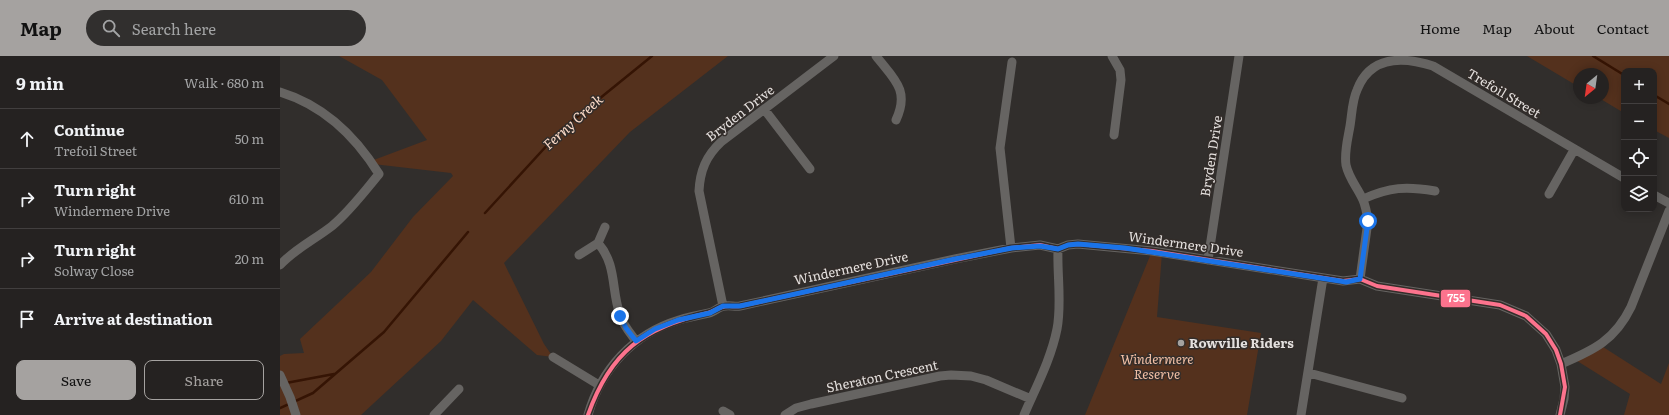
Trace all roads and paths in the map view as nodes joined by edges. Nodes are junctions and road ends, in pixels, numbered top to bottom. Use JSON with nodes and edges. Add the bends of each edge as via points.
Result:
{"nodes":[{"id":1,"x":834,"y":56,"type":"edge"},
{"id":2,"x":876,"y":56,"type":"edge"},
{"id":3,"x":1112,"y":56,"type":"edge"},
{"id":4,"x":1239,"y":56,"type":"edge"},
{"id":5,"x":1379,"y":59,"type":"edge"},
{"id":6,"x":1012,"y":62,"type":"dead end"},
{"id":7,"x":280,"y":92,"type":"edge"},
{"id":8,"x":764,"y":109,"type":"junction"},
{"id":9,"x":896,"y":120,"type":"dead end"},
{"id":10,"x":1114,"y":135,"type":"dead end"},
{"id":11,"x":1574,"y":150,"type":"junction"},
{"id":12,"x":810,"y":169,"type":"dead end"},
{"id":13,"x":1621,"y":176,"type":"edge"},
{"id":14,"x":1435,"y":191,"type":"dead end"},
{"id":15,"x":1549,"y":194,"type":"dead end"},
{"id":16,"x":1657,"y":197,"type":"edge"},
{"id":17,"x":1363,"y":199,"type":"junction"},
{"id":18,"x":1669,"y":203,"type":"edge"},
{"id":19,"x":1669,"y":211,"type":"edge"},
{"id":20,"x":605,"y":227,"type":"dead end"},
{"id":21,"x":598,"y":243,"type":"junction"},
{"id":22,"x":1012,"y":248,"type":"junction"},
{"id":23,"x":1058,"y":249,"type":"junction"},
{"id":24,"x":579,"y":255,"type":"dead end"},
{"id":25,"x":1208,"y":260,"type":"junction"},
{"id":26,"x":280,"y":265,"type":"edge"},
{"id":27,"x":1323,"y":278,"type":"junction"},
{"id":28,"x":1360,"y":279,"type":"junction"},
{"id":29,"x":723,"y":306,"type":"junction"},
{"id":30,"x":636,"y":341,"type":"junction"},
{"id":31,"x":553,"y":357,"type":"dead end"},
{"id":32,"x":1561,"y":364,"type":"junction"},
{"id":33,"x":1309,"y":373,"type":"junction"},
{"id":34,"x":281,"y":377,"type":"edge"},
{"id":35,"x":599,"y":385,"type":"junction"},
{"id":36,"x":459,"y":389,"type":"dead end"},
{"id":37,"x":1402,"y":398,"type":"dead end"},
{"id":38,"x":1031,"y":399,"type":"junction"},
{"id":39,"x":296,"y":415,"type":"edge"},
{"id":40,"x":434,"y":415,"type":"edge"},
{"id":41,"x":588,"y":415,"type":"edge"},
{"id":42,"x":785,"y":415,"type":"edge"},
{"id":43,"x":1024,"y":415,"type":"edge"},
{"id":44,"x":1302,"y":415,"type":"edge"},
{"id":45,"x":1560,"y":415,"type":"edge"}],
"edges":[{"from":1,"to":8,"type":"street","name":"Bryden Drive"},
{"from":2,"to":9,"type":"street","via":[[899,88],[902,103]]},
{"from":3,"to":10,"type":"street","via":[[1120,70],[1121,80]]},
{"from":4,"to":25,"type":"street","name":"Bryden Drive"},
{"from":5,"to":11,"type":"street","name":"Trefoil Street","via":[[1408,58],[1424,62]]},
{"from":5,"to":17,"type":"street","name":"Trefoil Street","via":[[1356,90],[1346,150],[1349,176]]},
{"from":6,"to":22,"type":"street","via":[[1000,148]]},
{"from":7,"to":26,"type":"street","via":[[311,106],[337,124],[355,141],[379,174],[340,219],[293,252]]},
{"from":8,"to":12,"type":"street"},
{"from":8,"to":29,"type":"street","name":"Bryden Drive","via":[[712,150],[700,176],[700,198]]},
{"from":11,"to":13,"type":"street","name":"Trefoil Street"},
{"from":11,"to":15,"type":"street"},
{"from":14,"to":17,"type":"street","via":[[1397,188],[1378,192]]},
{"from":16,"to":18,"type":"street"},
{"from":17,"to":28,"type":"street","name":"Trefoil Street","via":[[1368,221]]},
{"from":19,"to":32,"type":"street","via":[[1624,321],[1610,338],[1598,347]]},
{"from":20,"to":21,"type":"street"},
{"from":21,"to":24,"type":"street"},
{"from":21,"to":30,"type":"street","via":[[611,266],[620,316]]},
{"from":22,"to":23,"type":"street","name":"Windermere Drive","via":[[1040,246]]},
{"from":22,"to":29,"type":"street","name":"Windermere Drive","via":[[740,306]]},
{"from":23,"to":25,"type":"street","name":"Windermere Drive","via":[[1072,245],[1101,246]]},
{"from":23,"to":38,"type":"street","via":[[1057,328]]},
{"from":25,"to":27,"type":"street","name":"Windermere Drive"},
{"from":27,"to":28,"type":"street","name":"Windermere Drive","via":[[1346,282]]},
{"from":27,"to":33,"type":"street"},
{"from":28,"to":32,"type":"street","name":"Windermere Drive","via":[[1378,286],[1510,308],[1526,316],[1540,328],[1551,342]]},
{"from":29,"to":30,"type":"street","name":"Windermere Drive","via":[[710,313],[666,324]]},
{"from":30,"to":35,"type":"street","name":"Windermere Drive","via":[[614,363]]},
{"from":31,"to":35,"type":"street"},
{"from":32,"to":45,"type":"street","name":"Windermere Drive","via":[[1565,387]]},
{"from":33,"to":37,"type":"street"},
{"from":33,"to":44,"type":"street"},
{"from":34,"to":39,"type":"street"},
{"from":35,"to":41,"type":"street","name":"Windermere Drive"},
{"from":36,"to":40,"type":"street"},
{"from":38,"to":42,"type":"street","name":"Sheraton Crescent","via":[[978,378],[940,376],[811,404],[796,408]]},
{"from":38,"to":43,"type":"street"}]}
